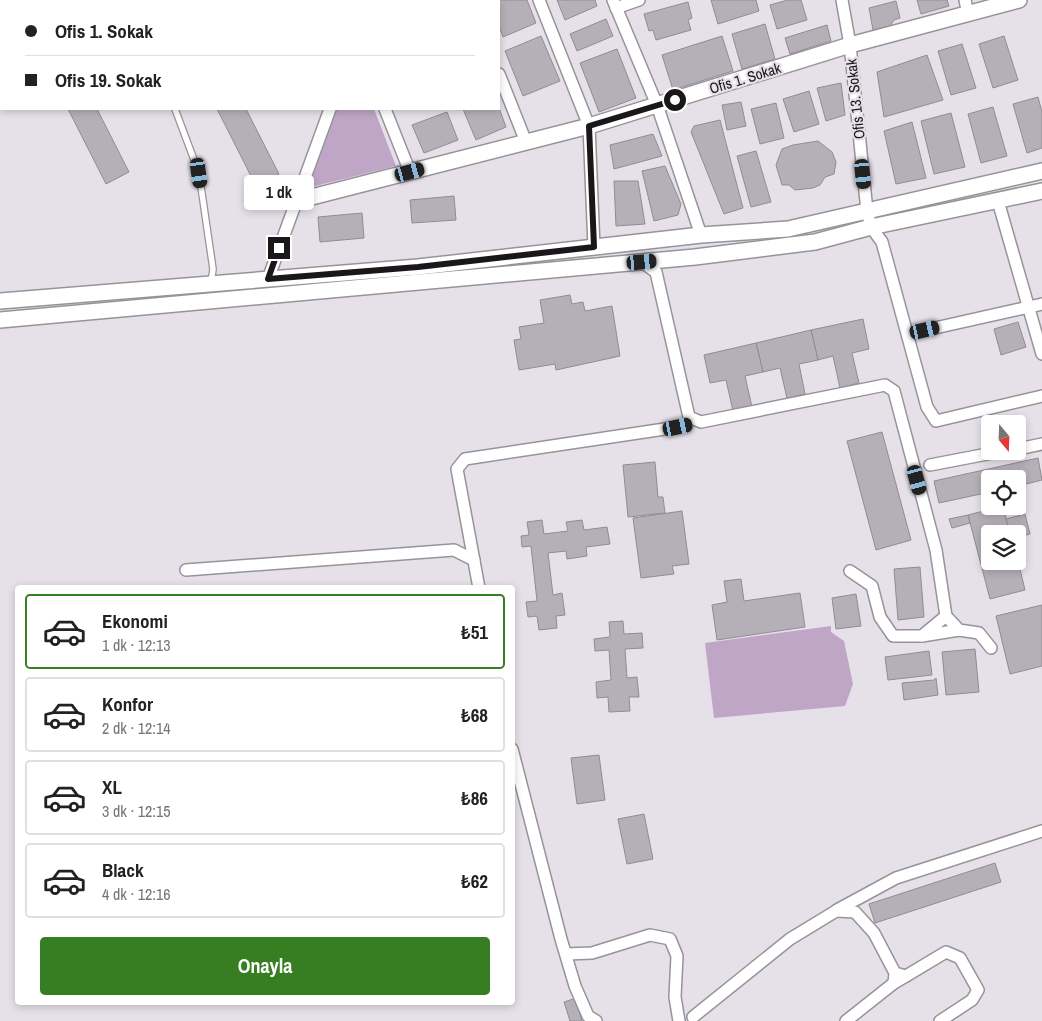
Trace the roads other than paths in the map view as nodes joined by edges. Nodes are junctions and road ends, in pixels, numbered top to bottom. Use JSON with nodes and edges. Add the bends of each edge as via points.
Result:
{"nodes":[{"id":1,"x":539,"y":0,"type":"edge"},
{"id":2,"x":639,"y":0,"type":"edge"},
{"id":3,"x":842,"y":0,"type":"edge"},
{"id":4,"x":1019,"y":0,"type":"edge"},
{"id":5,"x":615,"y":4,"type":"edge"},
{"id":6,"x":966,"y":7,"type":"edge"},
{"id":7,"x":850,"y":45,"type":"junction"},
{"id":8,"x":500,"y":77,"type":"edge"},
{"id":9,"x":657,"y":105,"type":"junction"},
{"id":10,"x":176,"y":110,"type":"edge"},
{"id":11,"x":330,"y":110,"type":"edge"},
{"id":12,"x":385,"y":110,"type":"edge"},
{"id":13,"x":589,"y":126,"type":"junction"},
{"id":14,"x":526,"y":142,"type":"junction"},
{"id":15,"x":1042,"y":171,"type":"edge"},
{"id":16,"x":410,"y":172,"type":"junction"},
{"id":17,"x":1042,"y":191,"type":"edge"},
{"id":18,"x":296,"y":201,"type":"junction"},
{"id":19,"x":998,"y":201,"type":"junction"},
{"id":20,"x":867,"y":211,"type":"junction"},
{"id":21,"x":871,"y":227,"type":"junction"},
{"id":22,"x":702,"y":235,"type":"junction"},
{"id":23,"x":594,"y":247,"type":"junction"},
{"id":24,"x":642,"y":262,"type":"junction"},
{"id":25,"x":268,"y":279,"type":"junction"},
{"id":26,"x":211,"y":283,"type":"junction"},
{"id":27,"x":0,"y":301,"type":"edge"},
{"id":28,"x":1042,"y":304,"type":"edge"},
{"id":29,"x":1028,"y":307,"type":"junction"},
{"id":30,"x":0,"y":320,"type":"edge"},
{"id":31,"x":908,"y":334,"type":"junction"},
{"id":32,"x":1042,"y":354,"type":"edge"},
{"id":33,"x":1042,"y":396,"type":"edge"},
{"id":34,"x":689,"y":417,"type":"junction"},
{"id":35,"x":701,"y":422,"type":"junction"},
{"id":36,"x":678,"y":427,"type":"junction"},
{"id":37,"x":1042,"y":444,"type":"edge"},
{"id":38,"x":1026,"y":447,"type":"edge"},
{"id":39,"x":981,"y":455,"type":"edge"},
{"id":40,"x":912,"y":459,"type":"junction"},
{"id":41,"x":930,"y":465,"type":"junction"},
{"id":42,"x":917,"y":480,"type":"junction"},
{"id":43,"x":470,"y":540,"type":"junction"},
{"id":44,"x":454,"y":550,"type":"junction"},
{"id":45,"x":474,"y":560,"type":"junction"},
{"id":46,"x":186,"y":570,"type":"dead end"},
{"id":47,"x":850,"y":571,"type":"dead end"},
{"id":48,"x":479,"y":585,"type":"edge"},
{"id":49,"x":946,"y":616,"type":"junction"},
{"id":50,"x":959,"y":630,"type":"junction"},
{"id":51,"x":922,"y":636,"type":"junction"},
{"id":52,"x":991,"y":648,"type":"dead end"},
{"id":53,"x":515,"y":760,"type":"edge"},
{"id":54,"x":1042,"y":831,"type":"edge"},
{"id":55,"x":857,"y":899,"type":"junction"},
{"id":56,"x":836,"y":911,"type":"junction"},
{"id":57,"x":855,"y":912,"type":"junction"},
{"id":58,"x":566,"y":954,"type":"junction"},
{"id":59,"x":898,"y":977,"type":"junction"},
{"id":60,"x":679,"y":1016,"type":"edge"},
{"id":61,"x":691,"y":1019,"type":"edge"},
{"id":62,"x":596,"y":1021,"type":"edge"},
{"id":63,"x":846,"y":1021,"type":"edge"},
{"id":64,"x":940,"y":1021,"type":"edge"}],
"edges":[{"from":1,"to":13,"type":"street"},
{"from":2,"to":5,"type":"street"},
{"from":3,"to":7,"type":"street","name":"Ofis 13. Sokak"},
{"from":4,"to":6,"type":"main road","name":"Ofis 1. Sokak"},
{"from":5,"to":9,"type":"street"},
{"from":6,"to":7,"type":"main road","name":"Ofis 1. Sokak"},
{"from":7,"to":9,"type":"main road","name":"Ofis 1. Sokak"},
{"from":7,"to":20,"type":"street","name":"Ofis 13. Sokak"},
{"from":8,"to":14,"type":"street"},
{"from":9,"to":13,"type":"main road","name":"Ofis 1. Sokak"},
{"from":9,"to":22,"type":"street"},
{"from":10,"to":26,"type":"lane","via":[[199,173],[213,270]]},
{"from":11,"to":18,"type":"street"},
{"from":12,"to":16,"type":"street"},
{"from":13,"to":14,"type":"main road","name":"Ofis 1. Sokak"},
{"from":13,"to":23,"type":"street"},
{"from":14,"to":16,"type":"main road","name":"Ofis 1. Sokak"},
{"from":15,"to":20,"type":"main road"},
{"from":16,"to":18,"type":"main road","name":"Ofis 1. Sokak"},
{"from":17,"to":19,"type":"main road"},
{"from":18,"to":25,"type":"street"},
{"from":19,"to":21,"type":"main road"},
{"from":19,"to":29,"type":"street"},
{"from":20,"to":21,"type":"street","name":"Ofis 13. Sokak"},
{"from":20,"to":22,"type":"main road","via":[[788,228]]},
{"from":21,"to":24,"type":"main road","via":[[815,242]]},
{"from":21,"to":31,"type":"street","name":"Ofis 13. Sokak","via":[[882,242]]},
{"from":22,"to":23,"type":"main road"},
{"from":23,"to":25,"type":"main road","via":[[418,267]]},
{"from":24,"to":30,"type":"main road"},
{"from":24,"to":34,"type":"street","via":[[656,272]]},
{"from":25,"to":26,"type":"main road"},
{"from":26,"to":27,"type":"main road"},
{"from":28,"to":29,"type":"street"},
{"from":29,"to":31,"type":"street"},
{"from":29,"to":32,"type":"street"},
{"from":31,"to":33,"type":"street","name":"Ofis 13. Sokak","via":[[927,407],[936,421]]},
{"from":34,"to":35,"type":"street"},
{"from":34,"to":36,"type":"street"},
{"from":35,"to":36,"type":"street"},
{"from":35,"to":40,"type":"street","via":[[885,385],[894,391]]},
{"from":36,"to":43,"type":"street","via":[[465,458],[457,469]]},
{"from":37,"to":38,"type":"street"},
{"from":39,"to":41,"type":"street"},
{"from":40,"to":41,"type":"street"},
{"from":40,"to":42,"type":"street"},
{"from":41,"to":42,"type":"street"},
{"from":42,"to":49,"type":"street","via":[[936,550]]},
{"from":43,"to":44,"type":"street"},
{"from":43,"to":45,"type":"street"},
{"from":44,"to":45,"type":"street"},
{"from":44,"to":46,"type":"street"},
{"from":45,"to":48,"type":"street"},
{"from":47,"to":51,"type":"street","via":[[872,586],[880,618],[893,636]]},
{"from":49,"to":50,"type":"street"},
{"from":49,"to":51,"type":"street"},
{"from":50,"to":51,"type":"street"},
{"from":50,"to":52,"type":"street","via":[[979,633]]},
{"from":53,"to":58,"type":"street"},
{"from":54,"to":55,"type":"street","via":[[896,878]]},
{"from":55,"to":56,"type":"street"},
{"from":55,"to":57,"type":"street"},
{"from":56,"to":57,"type":"street"},
{"from":56,"to":61,"type":"street","via":[[790,939]]},
{"from":57,"to":59,"type":"street","via":[[874,933]]},
{"from":58,"to":60,"type":"street","via":[[592,953],[650,935],[670,939],[676,956],[675,997]]},
{"from":58,"to":62,"type":"street","via":[[588,1016]]},
{"from":59,"to":63,"type":"street"},
{"from":59,"to":64,"type":"street","via":[[946,952],[960,958],[978,990],[972,1000]]},
{"from":60,"to":61,"type":"street"}]}
